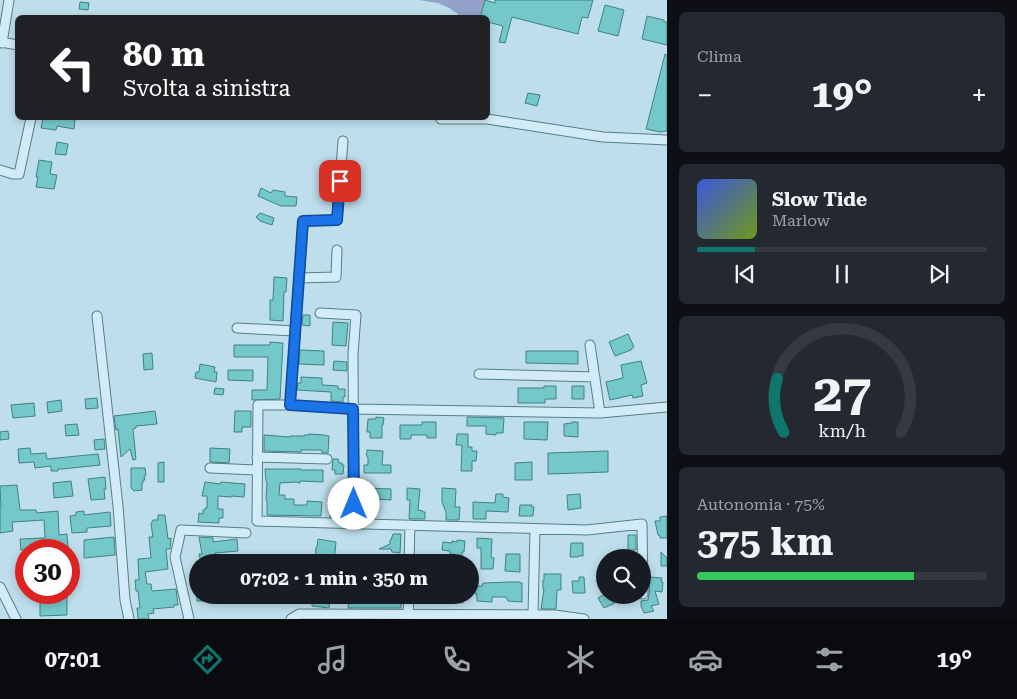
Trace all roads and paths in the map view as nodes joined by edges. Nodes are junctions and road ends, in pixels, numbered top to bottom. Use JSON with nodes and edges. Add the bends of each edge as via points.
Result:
{"nodes":[{"id":1,"x":9,"y":0,"type":"edge"},
{"id":2,"x":1,"y":42,"type":"edge"},
{"id":3,"x":15,"y":44,"type":"edge"},
{"id":4,"x":490,"y":119,"type":"edge"},
{"id":5,"x":31,"y":120,"type":"edge"},
{"id":6,"x":667,"y":140,"type":"edge"},
{"id":7,"x":343,"y":141,"type":"dead end"},
{"id":8,"x":0,"y":170,"type":"edge"},
{"id":9,"x":337,"y":250,"type":"dead end"},
{"id":10,"x":299,"y":278,"type":"junction"},
{"id":11,"x":320,"y":313,"type":"dead end"},
{"id":12,"x":97,"y":316,"type":"dead end"},
{"id":13,"x":237,"y":328,"type":"dead end"},
{"id":14,"x":295,"y":331,"type":"junction"},
{"id":15,"x":590,"y":345,"type":"dead end"},
{"id":16,"x":479,"y":374,"type":"dead end"},
{"id":17,"x":595,"y":376,"type":"junction"},
{"id":18,"x":290,"y":405,"type":"junction"},
{"id":19,"x":667,"y":407,"type":"edge"},
{"id":20,"x":353,"y":409,"type":"junction"},
{"id":21,"x":600,"y":413,"type":"junction"},
{"id":22,"x":258,"y":457,"type":"junction"},
{"id":23,"x":327,"y":459,"type":"dead end"},
{"id":24,"x":210,"y":468,"type":"dead end"},
{"id":25,"x":258,"y":470,"type":"junction"},
{"id":26,"x":354,"y":524,"type":"junction"},
{"id":27,"x":410,"y":525,"type":"junction"},
{"id":28,"x":535,"y":529,"type":"junction"},
{"id":29,"x":246,"y":533,"type":"dead end"},
{"id":30,"x":642,"y":549,"type":"edge"},
{"id":31,"x":409,"y":554,"type":"edge"},
{"id":32,"x":0,"y":587,"type":"edge"},
{"id":33,"x":408,"y":604,"type":"edge"},
{"id":34,"x":408,"y":615,"type":"junction"},
{"id":35,"x":533,"y":615,"type":"junction"},
{"id":36,"x":464,"y":617,"type":"edge"},
{"id":37,"x":509,"y":617,"type":"edge"},
{"id":38,"x":16,"y":619,"type":"edge"},
{"id":39,"x":129,"y":619,"type":"edge"},
{"id":40,"x":189,"y":619,"type":"edge"},
{"id":41,"x":291,"y":619,"type":"edge"},
{"id":42,"x":584,"y":619,"type":"edge"}],
"edges":[{"from":1,"to":2,"type":"street"},
{"from":2,"to":3,"type":"street"},
{"from":4,"to":6,"type":"street","via":[[603,137]]},
{"from":5,"to":8,"type":"street","via":[[19,174]]},
{"from":7,"to":10,"type":"street","via":[[337,220],[303,221]]},
{"from":9,"to":10,"type":"street","via":[[336,277]]},
{"from":10,"to":14,"type":"street"},
{"from":11,"to":20,"type":"street","via":[[356,315]]},
{"from":12,"to":39,"type":"street"},
{"from":13,"to":14,"type":"street"},
{"from":14,"to":18,"type":"street"},
{"from":15,"to":17,"type":"street"},
{"from":16,"to":17,"type":"street"},
{"from":17,"to":21,"type":"street"},
{"from":18,"to":20,"type":"street"},
{"from":18,"to":22,"type":"street","via":[[258,405]]},
{"from":19,"to":21,"type":"street"},
{"from":20,"to":21,"type":"street"},
{"from":20,"to":26,"type":"street"},
{"from":22,"to":23,"type":"street"},
{"from":22,"to":25,"type":"street"},
{"from":24,"to":25,"type":"street"},
{"from":25,"to":26,"type":"street","via":[[257,521]]},
{"from":26,"to":27,"type":"street"},
{"from":27,"to":28,"type":"street"},
{"from":27,"to":31,"type":"street"},
{"from":28,"to":30,"type":"street","via":[[587,530],[642,524]]},
{"from":28,"to":35,"type":"street"},
{"from":29,"to":40,"type":"street","via":[[181,530],[175,557]]},
{"from":32,"to":38,"type":"street"},
{"from":33,"to":34,"type":"street"},
{"from":34,"to":36,"type":"street"},
{"from":34,"to":41,"type":"street","via":[[299,614]]},
{"from":35,"to":37,"type":"street"},
{"from":35,"to":42,"type":"street"},
{"from":36,"to":37,"type":"street"}]}
